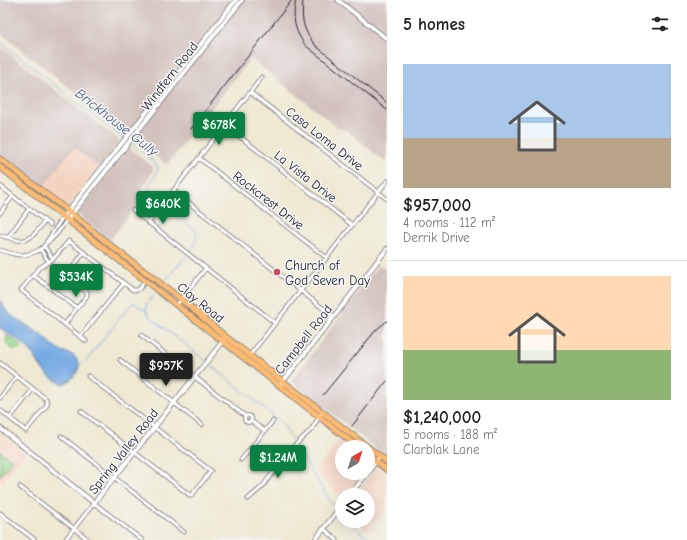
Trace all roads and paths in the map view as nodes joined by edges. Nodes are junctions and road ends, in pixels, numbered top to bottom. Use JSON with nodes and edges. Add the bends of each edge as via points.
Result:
{"nodes":[{"id":1,"x":236,"y":0,"type":"edge"},
{"id":2,"x":242,"y":0,"type":"edge"},
{"id":3,"x":338,"y":0,"type":"edge"},
{"id":4,"x":387,"y":39,"type":"edge"},
{"id":5,"x":262,"y":77,"type":"dead end"},
{"id":6,"x":251,"y":92,"type":"junction"},
{"id":7,"x":210,"y":113,"type":"dead end"},
{"id":8,"x":225,"y":125,"type":"junction"},
{"id":9,"x":128,"y":140,"type":"junction"},
{"id":10,"x":122,"y":143,"type":"junction"},
{"id":11,"x":125,"y":147,"type":"junction"},
{"id":12,"x":199,"y":158,"type":"junction"},
{"id":13,"x":2,"y":161,"type":"edge"},
{"id":14,"x":0,"y":167,"type":"edge"},
{"id":15,"x":101,"y":174,"type":"junction"},
{"id":16,"x":387,"y":181,"type":"edge"},
{"id":17,"x":0,"y":186,"type":"edge"},
{"id":18,"x":174,"y":191,"type":"junction"},
{"id":19,"x":378,"y":192,"type":"junction"},
{"id":20,"x":13,"y":196,"type":"junction"},
{"id":21,"x":387,"y":199,"type":"edge"},
{"id":22,"x":29,"y":209,"type":"junction"},
{"id":23,"x":133,"y":210,"type":"dead end"},
{"id":24,"x":70,"y":212,"type":"junction"},
{"id":25,"x":0,"y":213,"type":"edge"},
{"id":26,"x":65,"y":218,"type":"junction"},
{"id":27,"x":45,"y":221,"type":"junction"},
{"id":28,"x":148,"y":223,"type":"junction"},
{"id":29,"x":50,"y":225,"type":"dead end"},
{"id":30,"x":352,"y":225,"type":"junction"},
{"id":31,"x":0,"y":234,"type":"edge"},
{"id":32,"x":8,"y":237,"type":"junction"},
{"id":33,"x":44,"y":246,"type":"junction"},
{"id":34,"x":40,"y":249,"type":"junction"},
{"id":35,"x":115,"y":249,"type":"junction"},
{"id":36,"x":387,"y":249,"type":"edge"},
{"id":37,"x":0,"y":250,"type":"edge"},
{"id":38,"x":84,"y":252,"type":"junction"},
{"id":39,"x":110,"y":253,"type":"junction"},
{"id":40,"x":327,"y":258,"type":"junction"},
{"id":41,"x":53,"y":259,"type":"junction"},
{"id":42,"x":49,"y":262,"type":"junction"},
{"id":43,"x":206,"y":268,"type":"junction"},
{"id":44,"x":67,"y":274,"type":"junction"},
{"id":45,"x":33,"y":275,"type":"junction"},
{"id":46,"x":145,"y":281,"type":"junction"},
{"id":47,"x":124,"y":283,"type":"junction"},
{"id":48,"x":49,"y":287,"type":"junction"},
{"id":49,"x":301,"y":291,"type":"junction"},
{"id":50,"x":181,"y":299,"type":"junction"},
{"id":51,"x":176,"y":306,"type":"junction"},
{"id":52,"x":77,"y":308,"type":"junction"},
{"id":53,"x":334,"y":317,"type":"junction"},
{"id":54,"x":275,"y":323,"type":"junction"},
{"id":55,"x":65,"y":324,"type":"junction"},
{"id":56,"x":141,"y":335,"type":"dead end"},
{"id":57,"x":226,"y":336,"type":"junction"},
{"id":58,"x":80,"y":337,"type":"junction"},
{"id":59,"x":86,"y":341,"type":"dead end"},
{"id":60,"x":222,"y":342,"type":"junction"},
{"id":61,"x":250,"y":355,"type":"junction"},
{"id":62,"x":120,"y":360,"type":"dead end"},
{"id":63,"x":246,"y":360,"type":"junction"},
{"id":64,"x":0,"y":362,"type":"edge"},
{"id":65,"x":18,"y":376,"type":"junction"},
{"id":66,"x":88,"y":376,"type":"dead end"},
{"id":67,"x":194,"y":377,"type":"junction"},
{"id":68,"x":283,"y":380,"type":"junction"},
{"id":69,"x":279,"y":386,"type":"junction"},
{"id":70,"x":34,"y":389,"type":"junction"},
{"id":71,"x":0,"y":398,"type":"edge"},
{"id":72,"x":174,"y":402,"type":"junction"},
{"id":73,"x":311,"y":402,"type":"junction"},
{"id":74,"x":306,"y":406,"type":"junction"},
{"id":75,"x":0,"y":410,"type":"edge"},
{"id":76,"x":81,"y":411,"type":"dead end"},
{"id":77,"x":323,"y":411,"type":"junction"},
{"id":78,"x":320,"y":417,"type":"junction"},
{"id":79,"x":10,"y":418,"type":"junction"},
{"id":80,"x":273,"y":421,"type":"dead end"},
{"id":81,"x":202,"y":425,"type":"dead end"},
{"id":82,"x":154,"y":427,"type":"junction"},
{"id":83,"x":0,"y":428,"type":"edge"},
{"id":84,"x":265,"y":431,"type":"junction"},
{"id":85,"x":61,"y":436,"type":"dead end"},
{"id":86,"x":349,"y":440,"type":"edge"},
{"id":87,"x":134,"y":453,"type":"junction"},
{"id":88,"x":380,"y":456,"type":"junction"},
{"id":89,"x":241,"y":460,"type":"dead end"},
{"id":90,"x":376,"y":461,"type":"joint"},
{"id":91,"x":387,"y":462,"type":"edge"},
{"id":92,"x":387,"y":470,"type":"edge"},
{"id":93,"x":114,"y":478,"type":"junction"},
{"id":94,"x":362,"y":480,"type":"edge"},
{"id":95,"x":20,"y":487,"type":"dead end"},
{"id":96,"x":356,"y":488,"type":"edge"},
{"id":97,"x":248,"y":499,"type":"dead end"},
{"id":98,"x":94,"y":503,"type":"junction"},
{"id":99,"x":0,"y":513,"type":"edge"},
{"id":100,"x":335,"y":515,"type":"edge"},
{"id":101,"x":74,"y":528,"type":"junction"},
{"id":102,"x":324,"y":529,"type":"junction"},
{"id":103,"x":184,"y":532,"type":"dead end"},
{"id":104,"x":35,"y":540,"type":"edge"},
{"id":105,"x":65,"y":540,"type":"edge"},
{"id":106,"x":89,"y":540,"type":"edge"},
{"id":107,"x":142,"y":540,"type":"edge"},
{"id":108,"x":315,"y":540,"type":"edge"},
{"id":109,"x":337,"y":540,"type":"edge"}],
"edges":[{"from":1,"to":9,"type":"street","name":"Windfern Road"},
{"from":2,"to":9,"type":"street","name":"Windfern Road"},
{"from":3,"to":4,"type":"street"},
{"from":5,"to":6,"type":"street"},
{"from":6,"to":8,"type":"street"},
{"from":6,"to":19,"type":"street","name":"Casa Loma Drive"},
{"from":7,"to":8,"type":"street","name":"La Vista Drive"},
{"from":8,"to":12,"type":"street"},
{"from":8,"to":30,"type":"street","name":"La Vista Drive"},
{"from":9,"to":10,"type":"street","name":"Windfern Road"},
{"from":9,"to":11,"type":"street","name":"Windfern Road"},
{"from":10,"to":11,"type":"street"},
{"from":10,"to":15,"type":"street","name":"Windfern Road"},
{"from":11,"to":15,"type":"street","name":"Windfern Road"},
{"from":12,"to":18,"type":"street"},
{"from":12,"to":40,"type":"street","name":"Rockcrest Drive"},
{"from":13,"to":14,"type":"main road"},
{"from":13,"to":24,"type":"main road","name":"Clay Road"},
{"from":14,"to":26,"type":"main road","name":"Clay Road"},
{"from":15,"to":24,"type":"street","name":"Windfern Road"},
{"from":16,"to":19,"type":"street"},
{"from":17,"to":20,"type":"street"},
{"from":18,"to":28,"type":"street"},
{"from":18,"to":49,"type":"street"},
{"from":19,"to":21,"type":"street","name":"Casa Loma Drive"},
{"from":19,"to":30,"type":"street"},
{"from":20,"to":22,"type":"street"},
{"from":20,"to":25,"type":"street"},
{"from":22,"to":27,"type":"street"},
{"from":22,"to":32,"type":"street"},
{"from":23,"to":28,"type":"street"},
{"from":24,"to":26,"type":"street","name":"Windfern Road"},
{"from":24,"to":35,"type":"main road","name":"Clay Road"},
{"from":26,"to":33,"type":"street"},
{"from":26,"to":39,"type":"main road","name":"Clay Road"},
{"from":27,"to":29,"type":"street"},
{"from":27,"to":32,"type":"street","via":[[35,234],[24,241]]},
{"from":28,"to":43,"type":"street"},
{"from":30,"to":40,"type":"street"},
{"from":31,"to":32,"type":"street"},
{"from":33,"to":34,"type":"street"},
{"from":33,"to":41,"type":"street"},
{"from":34,"to":37,"type":"street","via":[[24,255]]},
{"from":34,"to":42,"type":"street"},
{"from":35,"to":39,"type":"main road"},
{"from":35,"to":50,"type":"main road","name":"Clay Road"},
{"from":36,"to":53,"type":"street","name":"Campbell Road"},
{"from":38,"to":41,"type":"street","via":[[69,241]]},
{"from":38,"to":44,"type":"street"},
{"from":38,"to":47,"type":"street"},
{"from":39,"to":46,"type":"main road","name":"Clay Road"},
{"from":40,"to":49,"type":"street"},
{"from":41,"to":42,"type":"street"},
{"from":42,"to":45,"type":"street"},
{"from":43,"to":50,"type":"street"},
{"from":43,"to":54,"type":"street"},
{"from":44,"to":48,"type":"street"},
{"from":44,"to":52,"type":"street","via":[[86,292],[87,296]]},
{"from":45,"to":48,"type":"street"},
{"from":45,"to":55,"type":"street","via":[[21,290]]},
{"from":46,"to":47,"type":"street","via":[[137,290]]},
{"from":46,"to":51,"type":"main road","name":"Clay Road"},
{"from":47,"to":58,"type":"street"},
{"from":48,"to":52,"type":"street"},
{"from":49,"to":53,"type":"street"},
{"from":49,"to":54,"type":"street"},
{"from":50,"to":51,"type":"street"},
{"from":50,"to":57,"type":"main road","name":"Clay Road"},
{"from":51,"to":60,"type":"main road","name":"Clay Road"},
{"from":52,"to":55,"type":"street"},
{"from":53,"to":68,"type":"street","name":"Campbell Road"},
{"from":54,"to":61,"type":"street"},
{"from":55,"to":58,"type":"street"},
{"from":56,"to":67,"type":"street"},
{"from":57,"to":60,"type":"street","name":"Spring Valley Road"},
{"from":57,"to":61,"type":"main road","name":"Clay Road"},
{"from":58,"to":59,"type":"street"},
{"from":60,"to":63,"type":"main road","name":"Clay Road"},
{"from":60,"to":67,"type":"street","name":"Spring Valley Road"},
{"from":61,"to":63,"type":"street"},
{"from":61,"to":68,"type":"main road","name":"Clay Road"},
{"from":62,"to":72,"type":"street"},
{"from":63,"to":69,"type":"main road","name":"Clay Road"},
{"from":64,"to":65,"type":"street"},
{"from":65,"to":70,"type":"street"},
{"from":65,"to":71,"type":"street"},
{"from":66,"to":82,"type":"street"},
{"from":67,"to":72,"type":"street","name":"Spring Valley Road"},
{"from":67,"to":84,"type":"street","via":[[245,416],[250,416],[251,421]]},
{"from":68,"to":69,"type":"street","name":"Campbell Road"},
{"from":68,"to":73,"type":"main road","name":"Clay Road"},
{"from":69,"to":74,"type":"main road","name":"Clay Road"},
{"from":70,"to":79,"type":"street"},
{"from":70,"to":79,"type":"street","via":[[47,403],[26,431]]},
{"from":72,"to":81,"type":"street"},
{"from":72,"to":82,"type":"street","name":"Spring Valley Road"},
{"from":73,"to":74,"type":"main road"},
{"from":73,"to":77,"type":"main road","name":"Clay Road"},
{"from":74,"to":78,"type":"main road","name":"Clay Road"},
{"from":75,"to":79,"type":"street"},
{"from":76,"to":87,"type":"street"},
{"from":77,"to":78,"type":"street"},
{"from":77,"to":88,"type":"main road","name":"Clay Road"},
{"from":78,"to":86,"type":"main road","name":"Clay Road"},
{"from":78,"to":97,"type":"street","via":[[262,487]]},
{"from":80,"to":84,"type":"street"},
{"from":82,"to":87,"type":"street","name":"Spring Valley Road"},
{"from":82,"to":87,"type":"street","via":[[211,471],[191,496]]},
{"from":83,"to":98,"type":"street"},
{"from":84,"to":89,"type":"street"},
{"from":85,"to":93,"type":"street"},
{"from":87,"to":93,"type":"street","name":"Spring Valley Road"},
{"from":88,"to":90,"type":"street"},
{"from":88,"to":91,"type":"main road","name":"Clay Road"},
{"from":90,"to":92,"type":"main road"},
{"from":93,"to":98,"type":"street","name":"Spring Valley Road"},
{"from":93,"to":103,"type":"street"},
{"from":94,"to":96,"type":"street"},
{"from":95,"to":101,"type":"street"},
{"from":98,"to":101,"type":"street","name":"Spring Valley Road"},
{"from":98,"to":107,"type":"street"},
{"from":99,"to":104,"type":"street"},
{"from":100,"to":102,"type":"street"},
{"from":101,"to":105,"type":"street","name":"Spring Valley Road"},
{"from":101,"to":106,"type":"street"},
{"from":102,"to":108,"type":"street"},
{"from":102,"to":109,"type":"street"}]}
